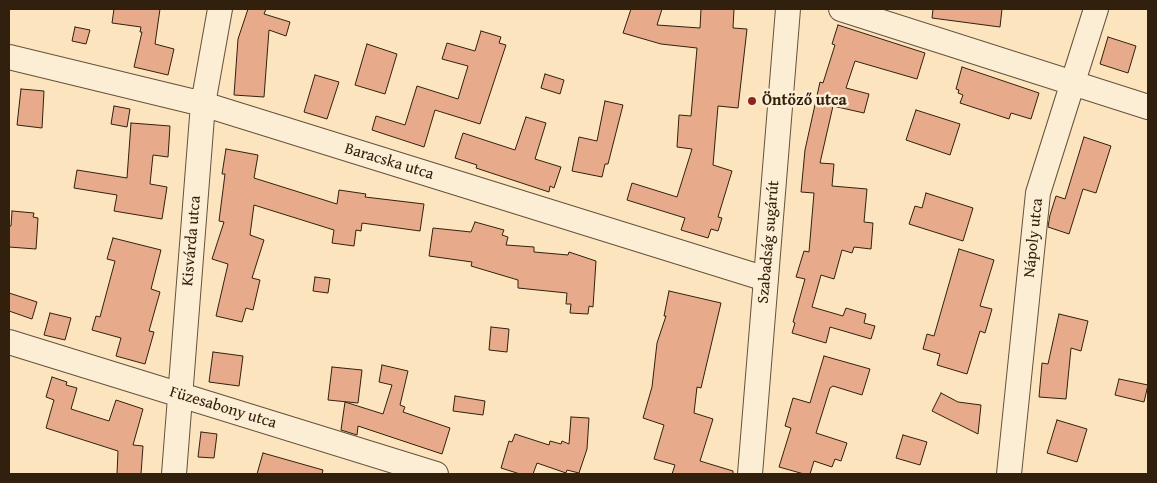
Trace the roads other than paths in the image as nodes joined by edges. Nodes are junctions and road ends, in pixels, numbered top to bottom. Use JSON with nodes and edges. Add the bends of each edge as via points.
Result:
{"nodes":[{"id":1,"x":220,"y":9,"type":"edge"},
{"id":2,"x":788,"y":9,"type":"edge"},
{"id":3,"x":841,"y":9,"type":"edge"},
{"id":4,"x":1096,"y":9,"type":"edge"},
{"id":5,"x":9,"y":58,"type":"edge"},
{"id":6,"x":1072,"y":83,"type":"junction"},
{"id":7,"x":203,"y":104,"type":"junction"},
{"id":8,"x":1148,"y":107,"type":"edge"},
{"id":9,"x":766,"y":279,"type":"junction"},
{"id":10,"x":9,"y":342,"type":"edge"},
{"id":11,"x":179,"y":395,"type":"junction"},
{"id":12,"x":174,"y":474,"type":"edge"},
{"id":13,"x":436,"y":474,"type":"edge"},
{"id":14,"x":750,"y":474,"type":"edge"},
{"id":15,"x":1009,"y":474,"type":"edge"}],
"edges":[{"from":1,"to":7,"type":"street","name":"Kisvárda utca"},
{"from":2,"to":9,"type":"street","name":"Szabadság sugárút"},
{"from":3,"to":6,"type":"street"},
{"from":4,"to":6,"type":"street","name":"Nápoly utca"},
{"from":5,"to":7,"type":"street","name":"Baracska utca"},
{"from":6,"to":8,"type":"street"},
{"from":6,"to":15,"type":"street","name":"Nápoly utca","via":[[1038,193]]},
{"from":7,"to":9,"type":"street","name":"Baracska utca"},
{"from":7,"to":11,"type":"street","name":"Kisvárda utca"},
{"from":9,"to":14,"type":"street","name":"Szabadság sugárút"},
{"from":10,"to":11,"type":"street","name":"Füzesabony utca"},
{"from":11,"to":12,"type":"street","name":"Kisvárda utca"},
{"from":11,"to":13,"type":"street","name":"Füzesabony utca"}]}
